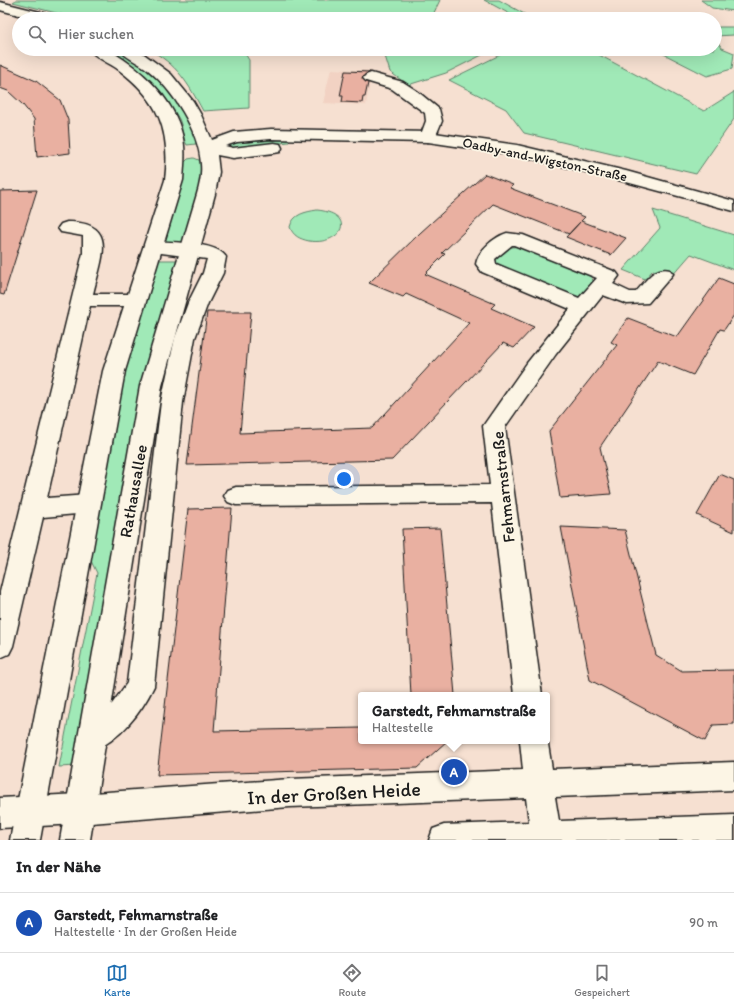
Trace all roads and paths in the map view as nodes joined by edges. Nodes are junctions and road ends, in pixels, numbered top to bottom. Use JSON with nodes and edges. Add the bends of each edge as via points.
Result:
{"nodes":[{"id":1,"x":0,"y":6,"type":"edge"},
{"id":2,"x":24,"y":12,"type":"edge"},
{"id":3,"x":0,"y":15,"type":"edge"},
{"id":4,"x":12,"y":18,"type":"edge"},
{"id":5,"x":108,"y":56,"type":"edge"},
{"id":6,"x":137,"y":56,"type":"edge"},
{"id":7,"x":371,"y":78,"type":"dead end"},
{"id":8,"x":428,"y":137,"type":"junction"},
{"id":9,"x":206,"y":148,"type":"junction"},
{"id":10,"x":176,"y":151,"type":"junction"},
{"id":11,"x":734,"y":206,"type":"edge"},
{"id":12,"x":67,"y":228,"type":"dead end"},
{"id":13,"x":153,"y":247,"type":"junction"},
{"id":14,"x":191,"y":249,"type":"junction"},
{"id":15,"x":663,"y":274,"type":"dead end"},
{"id":16,"x":600,"y":286,"type":"junction"},
{"id":17,"x":82,"y":300,"type":"junction"},
{"id":18,"x":136,"y":300,"type":"junction"},
{"id":19,"x":583,"y":307,"type":"junction"},
{"id":20,"x":502,"y":494,"type":"junction"},
{"id":21,"x":236,"y":496,"type":"dead end"},
{"id":22,"x":88,"y":504,"type":"junction"},
{"id":23,"x":32,"y":508,"type":"junction"},
{"id":24,"x":0,"y":646,"type":"edge"},
{"id":25,"x":528,"y":692,"type":"edge"},
{"id":26,"x":92,"y":738,"type":"junction"},
{"id":27,"x":534,"y":744,"type":"edge"},
{"id":28,"x":734,"y":776,"type":"edge"},
{"id":29,"x":540,"y":784,"type":"junction"},
{"id":30,"x":79,"y":809,"type":"junction"},
{"id":31,"x":0,"y":813,"type":"edge"},
{"id":32,"x":28,"y":826,"type":"edge"},
{"id":33,"x":734,"y":830,"type":"edge"},
{"id":34,"x":546,"y":838,"type":"edge"},
{"id":35,"x":75,"y":840,"type":"edge"},
{"id":36,"x":444,"y":840,"type":"edge"}],
"edges":[{"from":1,"to":2,"type":"main road"},
{"from":3,"to":4,"type":"main road"},
{"from":5,"to":10,"type":"main road","via":[[128,68],[152,92],[166,115]]},
{"from":6,"to":9,"type":"main road","via":[[155,67],[176,88],[191,109]]},
{"from":7,"to":8,"type":"main road","via":[[397,84],[433,112],[434,121]]},
{"from":8,"to":9,"type":"main road","name":"Oadby-and-Wigston-Straße","via":[[304,136],[276,148],[233,153]]},
{"from":8,"to":11,"type":"main road","name":"Oadby-and-Wigston-Straße","via":[[524,152]]},
{"from":9,"to":10,"type":"main road","name":"Oadby-and-Wigston-Straße"},
{"from":9,"to":14,"type":"main road","name":"Rathausallee","via":[[210,165],[208,182]]},
{"from":10,"to":13,"type":"main road","via":[[174,180]]},
{"from":12,"to":17,"type":"main road","via":[[84,229],[92,235],[93,245]]},
{"from":13,"to":14,"type":"main road"},
{"from":13,"to":18,"type":"main road"},
{"from":14,"to":26,"type":"main road","name":"Rathausallee","via":[[151,386]]},
{"from":14,"to":26,"type":"main road","via":[[208,252],[217,257],[216,265],[185,338],[178,365],[140,686],[122,713]]},
{"from":15,"to":16,"type":"main road","via":[[641,298],[627,298]]},
{"from":16,"to":19,"type":"main road","name":"Fehmarnstraße"},
{"from":16,"to":19,"type":"main road","name":"Fehmarnstraße","via":[[609,276],[516,239],[507,239],[486,257],[485,264],[489,268]]},
{"from":17,"to":18,"type":"main road"},
{"from":17,"to":23,"type":"main road"},
{"from":18,"to":22,"type":"main road","via":[[114,371]]},
{"from":19,"to":20,"type":"main road","name":"Fehmarnstraße","via":[[552,343],[494,426]]},
{"from":20,"to":21,"type":"main road"},
{"from":20,"to":25,"type":"main road","name":"Fehmarnstraße"},
{"from":22,"to":23,"type":"main road"},
{"from":22,"to":32,"type":"main road"},
{"from":23,"to":24,"type":"main road"},
{"from":26,"to":30,"type":"main road","name":"Rathausallee"},
{"from":27,"to":29,"type":"main road"},
{"from":28,"to":29,"type":"main road","name":"In der Großen Heide"},
{"from":29,"to":30,"type":"main road","name":"In der Großen Heide","via":[[290,794]]},
{"from":29,"to":34,"type":"main road"},
{"from":30,"to":32,"type":"main road","name":"In der Großen Heide"},
{"from":30,"to":35,"type":"main road","name":"Rathausallee"},
{"from":31,"to":32,"type":"main road","name":"In der Großen Heide"},
{"from":33,"to":34,"type":"main road"},
{"from":34,"to":36,"type":"main road"}]}
